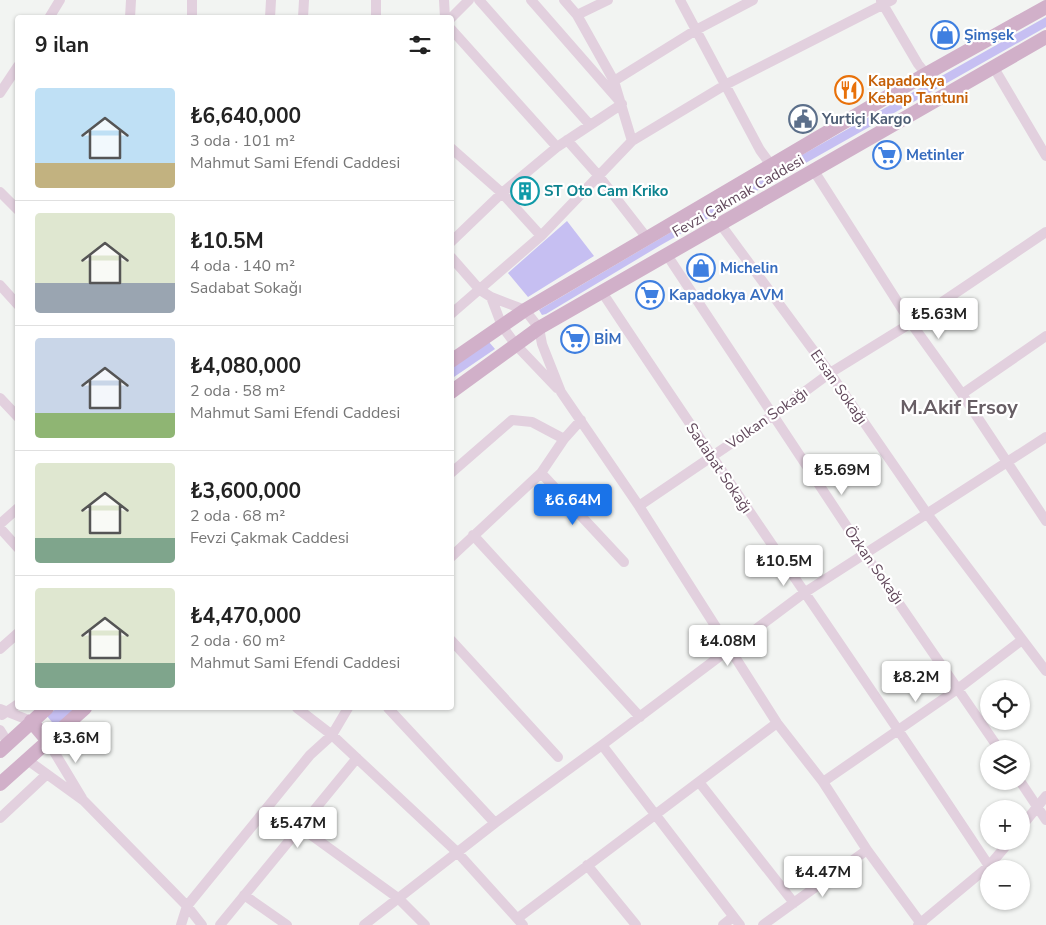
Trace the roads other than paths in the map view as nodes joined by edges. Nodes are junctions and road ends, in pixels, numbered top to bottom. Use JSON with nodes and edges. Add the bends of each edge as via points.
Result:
{"nodes":[{"id":1,"x":60,"y":0,"type":"edge"},
{"id":2,"x":131,"y":0,"type":"edge"},
{"id":3,"x":192,"y":0,"type":"edge"},
{"id":4,"x":271,"y":0,"type":"edge"},
{"id":5,"x":304,"y":0,"type":"edge"},
{"id":6,"x":376,"y":0,"type":"edge"},
{"id":7,"x":444,"y":0,"type":"edge"},
{"id":8,"x":469,"y":0,"type":"edge"},
{"id":9,"x":479,"y":0,"type":"edge"},
{"id":10,"x":531,"y":0,"type":"edge"},
{"id":11,"x":564,"y":0,"type":"edge"},
{"id":12,"x":608,"y":0,"type":"edge"},
{"id":13,"x":680,"y":0,"type":"edge"},
{"id":14,"x":752,"y":0,"type":"edge"},
{"id":15,"x":886,"y":2,"type":"edge"},
{"id":16,"x":1046,"y":7,"type":"edge"},
{"id":17,"x":51,"y":15,"type":"edge"},
{"id":18,"x":130,"y":15,"type":"edge"},
{"id":19,"x":192,"y":15,"type":"edge"},
{"id":20,"x":270,"y":15,"type":"edge"},
{"id":21,"x":303,"y":15,"type":"edge"},
{"id":22,"x":376,"y":15,"type":"edge"},
{"id":23,"x":446,"y":15,"type":"edge"},
{"id":24,"x":454,"y":15,"type":"edge"},
{"id":25,"x":577,"y":15,"type":"junction"},
{"id":26,"x":696,"y":30,"type":"junction"},
{"id":27,"x":454,"y":32,"type":"edge"},
{"id":28,"x":1046,"y":37,"type":"edge"},
{"id":29,"x":994,"y":68,"type":"junction"},
{"id":30,"x":15,"y":70,"type":"edge"},
{"id":31,"x":926,"y":74,"type":"junction"},
{"id":32,"x":614,"y":81,"type":"junction"},
{"id":33,"x":725,"y":85,"type":"junction"},
{"id":34,"x":0,"y":93,"type":"edge"},
{"id":35,"x":622,"y":104,"type":"junction"},
{"id":36,"x":590,"y":125,"type":"junction"},
{"id":37,"x":567,"y":140,"type":"junction"},
{"id":38,"x":632,"y":142,"type":"junction"},
{"id":39,"x":557,"y":147,"type":"junction"},
{"id":40,"x":454,"y":151,"type":"edge"},
{"id":41,"x":1046,"y":156,"type":"edge"},
{"id":42,"x":771,"y":165,"type":"junction"},
{"id":43,"x":814,"y":171,"type":"junction"},
{"id":44,"x":598,"y":175,"type":"junction"},
{"id":45,"x":0,"y":192,"type":"edge"},
{"id":46,"x":502,"y":194,"type":"junction"},
{"id":47,"x":15,"y":207,"type":"edge"},
{"id":48,"x":721,"y":225,"type":"junction"},
{"id":49,"x":1046,"y":232,"type":"edge"},
{"id":50,"x":542,"y":236,"type":"junction"},
{"id":51,"x":647,"y":238,"type":"junction"},
{"id":52,"x":454,"y":239,"type":"edge"},
{"id":53,"x":667,"y":256,"type":"junction"},
{"id":54,"x":454,"y":260,"type":"edge"},
{"id":55,"x":0,"y":285,"type":"edge"},
{"id":56,"x":480,"y":290,"type":"junction"},
{"id":57,"x":602,"y":292,"type":"junction"},
{"id":58,"x":491,"y":297,"type":"junction"},
{"id":59,"x":15,"y":302,"type":"edge"},
{"id":60,"x":524,"y":310,"type":"junction"},
{"id":61,"x":454,"y":312,"type":"edge"},
{"id":62,"x":911,"y":323,"type":"junction"},
{"id":63,"x":502,"y":326,"type":"junction"},
{"id":64,"x":539,"y":328,"type":"junction"},
{"id":65,"x":1046,"y":336,"type":"edge"},
{"id":66,"x":516,"y":346,"type":"junction"},
{"id":67,"x":454,"y":360,"type":"edge"},
{"id":68,"x":830,"y":373,"type":"junction"},
{"id":69,"x":454,"y":390,"type":"edge"},
{"id":70,"x":561,"y":392,"type":"junction"},
{"id":71,"x":962,"y":394,"type":"junction"},
{"id":72,"x":0,"y":398,"type":"edge"},
{"id":73,"x":15,"y":415,"type":"edge"},
{"id":74,"x":773,"y":415,"type":"junction"},
{"id":75,"x":581,"y":420,"type":"junction"},
{"id":76,"x":1046,"y":437,"type":"edge"},
{"id":77,"x":564,"y":439,"type":"junction"},
{"id":78,"x":711,"y":457,"type":"junction"},
{"id":79,"x":1008,"y":463,"type":"junction"},
{"id":80,"x":454,"y":470,"type":"edge"},
{"id":81,"x":541,"y":474,"type":"junction"},
{"id":82,"x":639,"y":506,"type":"junction"},
{"id":83,"x":15,"y":511,"type":"edge"},
{"id":84,"x":928,"y":515,"type":"junction"},
{"id":85,"x":1046,"y":521,"type":"edge"},
{"id":86,"x":0,"y":524,"type":"edge"},
{"id":87,"x":0,"y":528,"type":"edge"},
{"id":88,"x":473,"y":535,"type":"junction"},
{"id":89,"x":15,"y":545,"type":"edge"},
{"id":90,"x":454,"y":554,"type":"edge"},
{"id":91,"x":865,"y":554,"type":"junction"},
{"id":92,"x":624,"y":562,"type":"dead end"},
{"id":93,"x":804,"y":593,"type":"junction"},
{"id":94,"x":15,"y":636,"type":"edge"},
{"id":95,"x":1022,"y":640,"type":"junction"},
{"id":96,"x":454,"y":643,"type":"edge"},
{"id":97,"x":731,"y":648,"type":"junction"},
{"id":98,"x":0,"y":649,"type":"edge"},
{"id":99,"x":1046,"y":671,"type":"edge"},
{"id":100,"x":959,"y":688,"type":"junction"},
{"id":101,"x":15,"y":706,"type":"edge"},
{"id":102,"x":44,"y":710,"type":"edge"},
{"id":103,"x":83,"y":710,"type":"edge"},
{"id":104,"x":300,"y":710,"type":"edge"},
{"id":105,"x":347,"y":710,"type":"edge"},
{"id":106,"x":390,"y":710,"type":"edge"},
{"id":107,"x":2,"y":713,"type":"edge"},
{"id":108,"x":640,"y":717,"type":"junction"},
{"id":109,"x":30,"y":721,"type":"junction"},
{"id":110,"x":778,"y":723,"type":"junction"},
{"id":111,"x":0,"y":730,"type":"edge"},
{"id":112,"x":899,"y":730,"type":"junction"},
{"id":113,"x":332,"y":735,"type":"junction"},
{"id":114,"x":47,"y":740,"type":"junction"},
{"id":115,"x":993,"y":740,"type":"edge"},
{"id":116,"x":602,"y":745,"type":"junction"},
{"id":117,"x":4,"y":747,"type":"edge"},
{"id":118,"x":558,"y":756,"type":"dead end"},
{"id":119,"x":357,"y":758,"type":"junction"},
{"id":120,"x":26,"y":759,"type":"junction"},
{"id":121,"x":46,"y":775,"type":"junction"},
{"id":122,"x":699,"y":782,"type":"junction"},
{"id":123,"x":823,"y":782,"type":"junction"},
{"id":124,"x":0,"y":784,"type":"edge"},
{"id":125,"x":1026,"y":790,"type":"edge"},
{"id":126,"x":1046,"y":796,"type":"edge"},
{"id":127,"x":84,"y":801,"type":"junction"},
{"id":128,"x":1037,"y":808,"type":"junction"},
{"id":129,"x":656,"y":814,"type":"junction"},
{"id":130,"x":1030,"y":816,"type":"edge"},
{"id":131,"x":0,"y":818,"type":"edge"},
{"id":132,"x":1046,"y":820,"type":"edge"},
{"id":133,"x":495,"y":823,"type":"junction"},
{"id":134,"x":300,"y":828,"type":"junction"},
{"id":135,"x":867,"y":850,"type":"junction"},
{"id":136,"x":1002,"y":850,"type":"edge"},
{"id":137,"x":457,"y":852,"type":"junction"},
{"id":138,"x":985,"y":860,"type":"edge"},
{"id":139,"x":994,"y":860,"type":"edge"},
{"id":140,"x":588,"y":866,"type":"junction"},
{"id":141,"x":980,"y":874,"type":"edge"},
{"id":142,"x":244,"y":895,"type":"junction"},
{"id":143,"x":398,"y":898,"type":"junction"},
{"id":144,"x":794,"y":903,"type":"junction"},
{"id":145,"x":187,"y":906,"type":"junction"},
{"id":146,"x":736,"y":921,"type":"edge"},
{"id":147,"x":520,"y":922,"type":"edge"},
{"id":148,"x":921,"y":924,"type":"edge"},
{"id":149,"x":181,"y":925,"type":"edge"},
{"id":150,"x":202,"y":925,"type":"edge"},
{"id":151,"x":220,"y":925,"type":"edge"},
{"id":152,"x":287,"y":925,"type":"edge"},
{"id":153,"x":364,"y":925,"type":"edge"},
{"id":154,"x":425,"y":925,"type":"edge"},
{"id":155,"x":636,"y":925,"type":"edge"},
{"id":156,"x":723,"y":925,"type":"edge"},
{"id":157,"x":763,"y":925,"type":"edge"}],
"edges":[{"from":1,"to":17,"type":"street"},
{"from":2,"to":18,"type":"street"},
{"from":3,"to":19,"type":"street"},
{"from":4,"to":20,"type":"street"},
{"from":5,"to":21,"type":"street"},
{"from":6,"to":22,"type":"street"},
{"from":7,"to":23,"type":"street"},
{"from":8,"to":24,"type":"street"},
{"from":9,"to":36,"type":"street"},
{"from":10,"to":35,"type":"street"},
{"from":11,"to":25,"type":"street"},
{"from":12,"to":25,"type":"street"},
{"from":13,"to":26,"type":"street"},
{"from":14,"to":26,"type":"street"},
{"from":15,"to":31,"type":"street"},
{"from":15,"to":33,"type":"street"},
{"from":16,"to":31,"type":"main road","name":"Fevzi Çakmak Caddesi"},
{"from":25,"to":32,"type":"street"},
{"from":26,"to":32,"type":"street"},
{"from":26,"to":33,"type":"street"},
{"from":27,"to":39,"type":"street"},
{"from":28,"to":29,"type":"main road","name":"Fevzi Çakmak Caddesi"},
{"from":29,"to":41,"type":"street"},
{"from":29,"to":43,"type":"main road","name":"Fevzi Çakmak Caddesi"},
{"from":30,"to":34,"type":"street"},
{"from":31,"to":42,"type":"main road","name":"Fevzi Çakmak Caddesi"},
{"from":32,"to":35,"type":"street"},
{"from":33,"to":38,"type":"street"},
{"from":33,"to":42,"type":"street"},
{"from":35,"to":36,"type":"street"},
{"from":35,"to":38,"type":"street"},
{"from":36,"to":37,"type":"street"},
{"from":37,"to":39,"type":"street"},
{"from":37,"to":44,"type":"street"},
{"from":38,"to":44,"type":"street"},
{"from":39,"to":46,"type":"street"},
{"from":40,"to":46,"type":"street"},
{"from":42,"to":51,"type":"main road","name":"Fevzi Çakmak Caddesi"},
{"from":43,"to":48,"type":"main road","name":"Fevzi Çakmak Caddesi"},
{"from":43,"to":62,"type":"street"},
{"from":44,"to":50,"type":"street"},
{"from":44,"to":51,"type":"street"},
{"from":45,"to":47,"type":"street"},
{"from":46,"to":50,"type":"street"},
{"from":46,"to":52,"type":"street"},
{"from":48,"to":53,"type":"main road","name":"Fevzi Çakmak Caddesi"},
{"from":48,"to":68,"type":"street","name":"Ersan Sokağı"},
{"from":49,"to":62,"type":"street","name":"Volkan Sokağı"},
{"from":50,"to":56,"type":"street"},
{"from":51,"to":60,"type":"main road","name":"Fevzi Çakmak Caddesi"},
{"from":53,"to":57,"type":"main road","name":"Fevzi Çakmak Caddesi"},
{"from":53,"to":74,"type":"street","name":"Özkan Sokağı"},
{"from":54,"to":56,"type":"street"},
{"from":55,"to":59,"type":"street"},
{"from":56,"to":58,"type":"street"},
{"from":56,"to":61,"type":"street"},
{"from":57,"to":64,"type":"main road","name":"Fevzi Çakmak Caddesi"},
{"from":57,"to":78,"type":"street","name":"Sadabat Sokağı"},
{"from":58,"to":60,"type":"street"},
{"from":58,"to":63,"type":"street"},
{"from":60,"to":63,"type":"main road","name":"Fevzi Çakmak Caddesi"},
{"from":60,"to":64,"type":"street"},
{"from":62,"to":68,"type":"street","name":"Volkan Sokağı"},
{"from":62,"to":71,"type":"street"},
{"from":63,"to":66,"type":"street"},
{"from":63,"to":67,"type":"main road","name":"Fevzi Çakmak Caddesi"},
{"from":64,"to":66,"type":"main road","name":"Fevzi Çakmak Caddesi"},
{"from":64,"to":70,"type":"street"},
{"from":65,"to":71,"type":"street"},
{"from":66,"to":69,"type":"main road","name":"Fevzi Çakmak Caddesi"},
{"from":66,"to":70,"type":"street"},
{"from":68,"to":74,"type":"street","name":"Volkan Sokağı"},
{"from":68,"to":84,"type":"street","name":"Ersan Sokağı"},
{"from":70,"to":75,"type":"street"},
{"from":71,"to":79,"type":"street"},
{"from":72,"to":73,"type":"street"},
{"from":74,"to":78,"type":"street","name":"Volkan Sokağı"},
{"from":74,"to":91,"type":"street","name":"Özkan Sokağı"},
{"from":75,"to":77,"type":"street"},
{"from":75,"to":82,"type":"street"},
{"from":76,"to":79,"type":"street"},
{"from":77,"to":80,"type":"street","via":[[532,422],[512,420]]},
{"from":77,"to":81,"type":"street"},
{"from":78,"to":82,"type":"street","name":"Volkan Sokağı"},
{"from":78,"to":93,"type":"street","name":"Sadabat Sokağı"},
{"from":79,"to":84,"type":"street"},
{"from":79,"to":85,"type":"street"},
{"from":81,"to":88,"type":"street"},
{"from":81,"to":92,"type":"street"},
{"from":82,"to":97,"type":"street"},
{"from":83,"to":86,"type":"street"},
{"from":84,"to":91,"type":"street"},
{"from":84,"to":95,"type":"street","name":"Ersan Sokağı"},
{"from":87,"to":89,"type":"street"},
{"from":88,"to":90,"type":"street"},
{"from":88,"to":108,"type":"street"},
{"from":91,"to":93,"type":"street"},
{"from":91,"to":100,"type":"street","name":"Özkan Sokağı"},
{"from":93,"to":97,"type":"street"},
{"from":93,"to":112,"type":"street","name":"Sadabat Sokağı"},
{"from":94,"to":98,"type":"street"},
{"from":95,"to":99,"type":"street","name":"Ersan Sokağı"},
{"from":95,"to":100,"type":"street"},
{"from":96,"to":118,"type":"street"},
{"from":97,"to":108,"type":"street"},
{"from":97,"to":110,"type":"street"},
{"from":100,"to":112,"type":"street"},
{"from":100,"to":115,"type":"street","name":"Özkan Sokağı"},
{"from":101,"to":107,"type":"street"},
{"from":102,"to":109,"type":"main road"},
{"from":103,"to":114,"type":"main road"},
{"from":104,"to":113,"type":"street"},
{"from":105,"to":113,"type":"street"},
{"from":106,"to":133,"type":"street"},
{"from":107,"to":109,"type":"street"},
{"from":108,"to":116,"type":"street"},
{"from":109,"to":114,"type":"main road"},
{"from":109,"to":117,"type":"main road"},
{"from":110,"to":122,"type":"street"},
{"from":110,"to":123,"type":"street"},
{"from":111,"to":117,"type":"street"},
{"from":112,"to":123,"type":"street"},
{"from":112,"to":138,"type":"street","name":"Sadabat Sokağı"},
{"from":113,"to":119,"type":"street"},
{"from":113,"to":145,"type":"street","via":[[310,755]]},
{"from":114,"to":120,"type":"main road"},
{"from":114,"to":127,"type":"street"},
{"from":116,"to":129,"type":"street"},
{"from":116,"to":133,"type":"street"},
{"from":117,"to":120,"type":"main road"},
{"from":119,"to":134,"type":"street"},
{"from":119,"to":137,"type":"street"},
{"from":120,"to":121,"type":"street"},
{"from":120,"to":124,"type":"main road"},
{"from":121,"to":127,"type":"street"},
{"from":121,"to":131,"type":"street"},
{"from":122,"to":129,"type":"street"},
{"from":122,"to":144,"type":"street"},
{"from":123,"to":135,"type":"street"},
{"from":125,"to":128,"type":"street"},
{"from":126,"to":128,"type":"street"},
{"from":127,"to":145,"type":"street"},
{"from":128,"to":130,"type":"street"},
{"from":128,"to":132,"type":"street"},
{"from":129,"to":140,"type":"street"},
{"from":129,"to":146,"type":"street"},
{"from":133,"to":137,"type":"street"},
{"from":134,"to":142,"type":"street"},
{"from":134,"to":143,"type":"street"},
{"from":135,"to":144,"type":"street"},
{"from":135,"to":148,"type":"street"},
{"from":136,"to":139,"type":"street"},
{"from":137,"to":143,"type":"street"},
{"from":137,"to":147,"type":"street"},
{"from":140,"to":147,"type":"street"},
{"from":140,"to":155,"type":"street"},
{"from":141,"to":148,"type":"street"},
{"from":142,"to":151,"type":"street"},
{"from":142,"to":152,"type":"street"},
{"from":143,"to":153,"type":"street"},
{"from":143,"to":154,"type":"street"},
{"from":144,"to":157,"type":"street"},
{"from":145,"to":149,"type":"street"},
{"from":145,"to":150,"type":"street"},
{"from":146,"to":156,"type":"street"}]}
